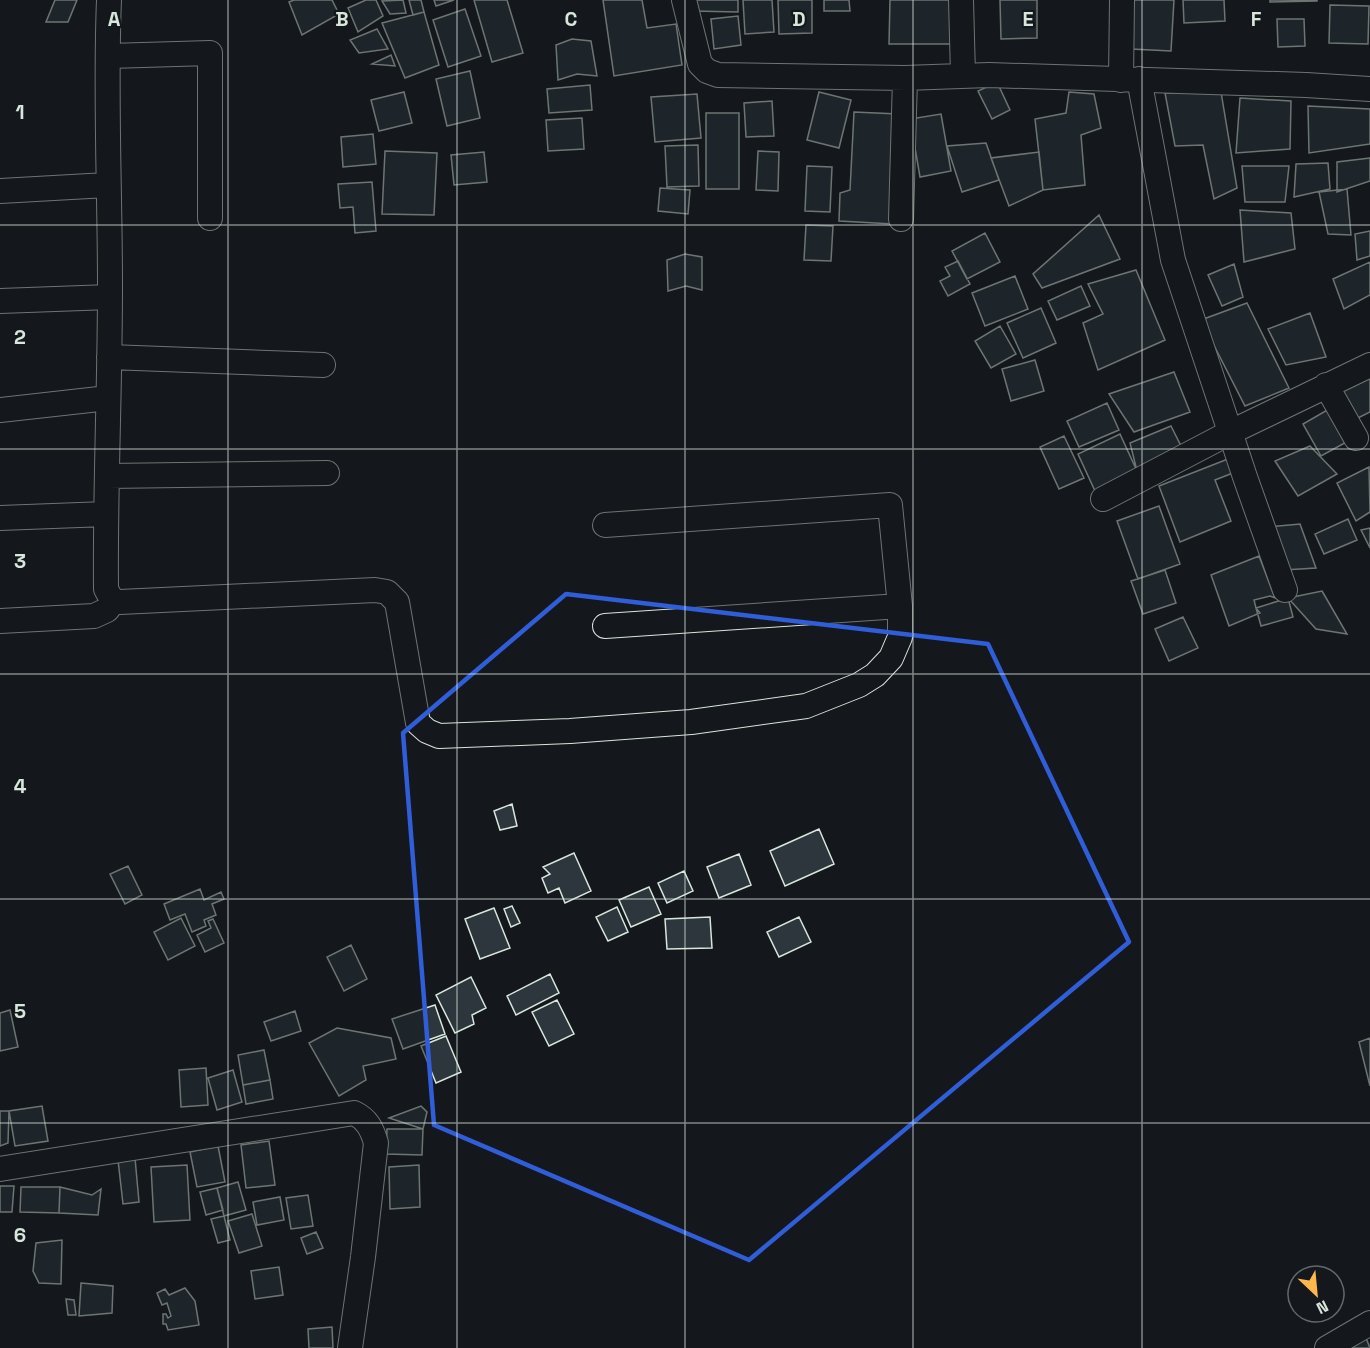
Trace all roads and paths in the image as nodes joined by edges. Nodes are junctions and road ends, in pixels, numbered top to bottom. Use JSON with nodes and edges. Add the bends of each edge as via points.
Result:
{"nodes":[{"id":1,"x":109,"y":0,"type":"edge"},
{"id":2,"x":684,"y":0,"type":"edge"},
{"id":3,"x":961,"y":0,"type":"edge"},
{"id":4,"x":1122,"y":0,"type":"edge"},
{"id":5,"x":109,"y":56,"type":"junction"},
{"id":6,"x":963,"y":75,"type":"junction"},
{"id":7,"x":905,"y":78,"type":"junction"},
{"id":8,"x":1130,"y":80,"type":"junction"},
{"id":9,"x":1370,"y":89,"type":"edge"},
{"id":10,"x":107,"y":185,"type":"junction"},
{"id":11,"x":0,"y":191,"type":"edge"},
{"id":12,"x":210,"y":218,"type":"dead end"},
{"id":13,"x":901,"y":219,"type":"dead end"},
{"id":14,"x":110,"y":297,"type":"junction"},
{"id":15,"x":0,"y":301,"type":"edge"},
{"id":16,"x":109,"y":357,"type":"junction"},
{"id":17,"x":323,"y":365,"type":"dead end"},
{"id":18,"x":1370,"y":365,"type":"edge"},
{"id":19,"x":1326,"y":385,"type":"junction"},
{"id":20,"x":108,"y":398,"type":"junction"},
{"id":21,"x":0,"y":410,"type":"edge"},
{"id":22,"x":1231,"y":432,"type":"junction"},
{"id":23,"x":1356,"y":438,"type":"dead end"},
{"id":24,"x":327,"y":473,"type":"dead end"},
{"id":25,"x":107,"y":476,"type":"junction"},
{"id":26,"x":1102,"y":499,"type":"dead end"},
{"id":27,"x":106,"y":514,"type":"junction"},
{"id":28,"x":0,"y":518,"type":"edge"},
{"id":29,"x":605,"y":525,"type":"dead end"},
{"id":30,"x":1285,"y":590,"type":"dead end"},
{"id":31,"x":114,"y":601,"type":"junction"},
{"id":32,"x":900,"y":606,"type":"junction"},
{"id":33,"x":0,"y":621,"type":"edge"},
{"id":34,"x":605,"y":626,"type":"dead end"},
{"id":35,"x":0,"y":1169,"type":"edge"},
{"id":36,"x":1370,"y":1323,"type":"edge"},
{"id":37,"x":350,"y":1348,"type":"edge"},
{"id":38,"x":1327,"y":1348,"type":"edge"}],
"edges":[{"from":1,"to":5,"type":"street"},
{"from":2,"to":7,"type":"street","via":[[700,64],[718,75]]},
{"from":3,"to":6,"type":"street"},
{"from":4,"to":8,"type":"street"},
{"from":5,"to":10,"type":"street"},
{"from":5,"to":12,"type":"street","via":[[210,53]]},
{"from":6,"to":7,"type":"street"},
{"from":6,"to":8,"type":"street"},
{"from":7,"to":13,"type":"street"},
{"from":8,"to":9,"type":"street"},
{"from":8,"to":22,"type":"street","via":[[1173,260]]},
{"from":10,"to":11,"type":"street"},
{"from":10,"to":14,"type":"street"},
{"from":14,"to":15,"type":"street"},
{"from":14,"to":16,"type":"street"},
{"from":16,"to":17,"type":"street"},
{"from":16,"to":20,"type":"street"},
{"from":18,"to":19,"type":"street"},
{"from":19,"to":22,"type":"street"},
{"from":19,"to":23,"type":"street"},
{"from":20,"to":21,"type":"street"},
{"from":20,"to":25,"type":"street"},
{"from":22,"to":26,"type":"street"},
{"from":22,"to":30,"type":"street"},
{"from":24,"to":25,"type":"street"},
{"from":25,"to":27,"type":"street"},
{"from":27,"to":28,"type":"street"},
{"from":27,"to":31,"type":"street","via":[[106,589]]},
{"from":29,"to":32,"type":"street","via":[[890,505]]},
{"from":31,"to":32,"type":"street","via":[[387,592],[397,602],[418,723],[439,736],[691,722],[806,706],[859,685],[891,658],[900,637]]},
{"from":31,"to":33,"type":"street","via":[[94,616]]},
{"from":32,"to":34,"type":"street"},
{"from":35,"to":37,"type":"street","via":[[354,1113],[362,1117],[373,1131],[376,1143]]},
{"from":36,"to":38,"type":"street"}]}
